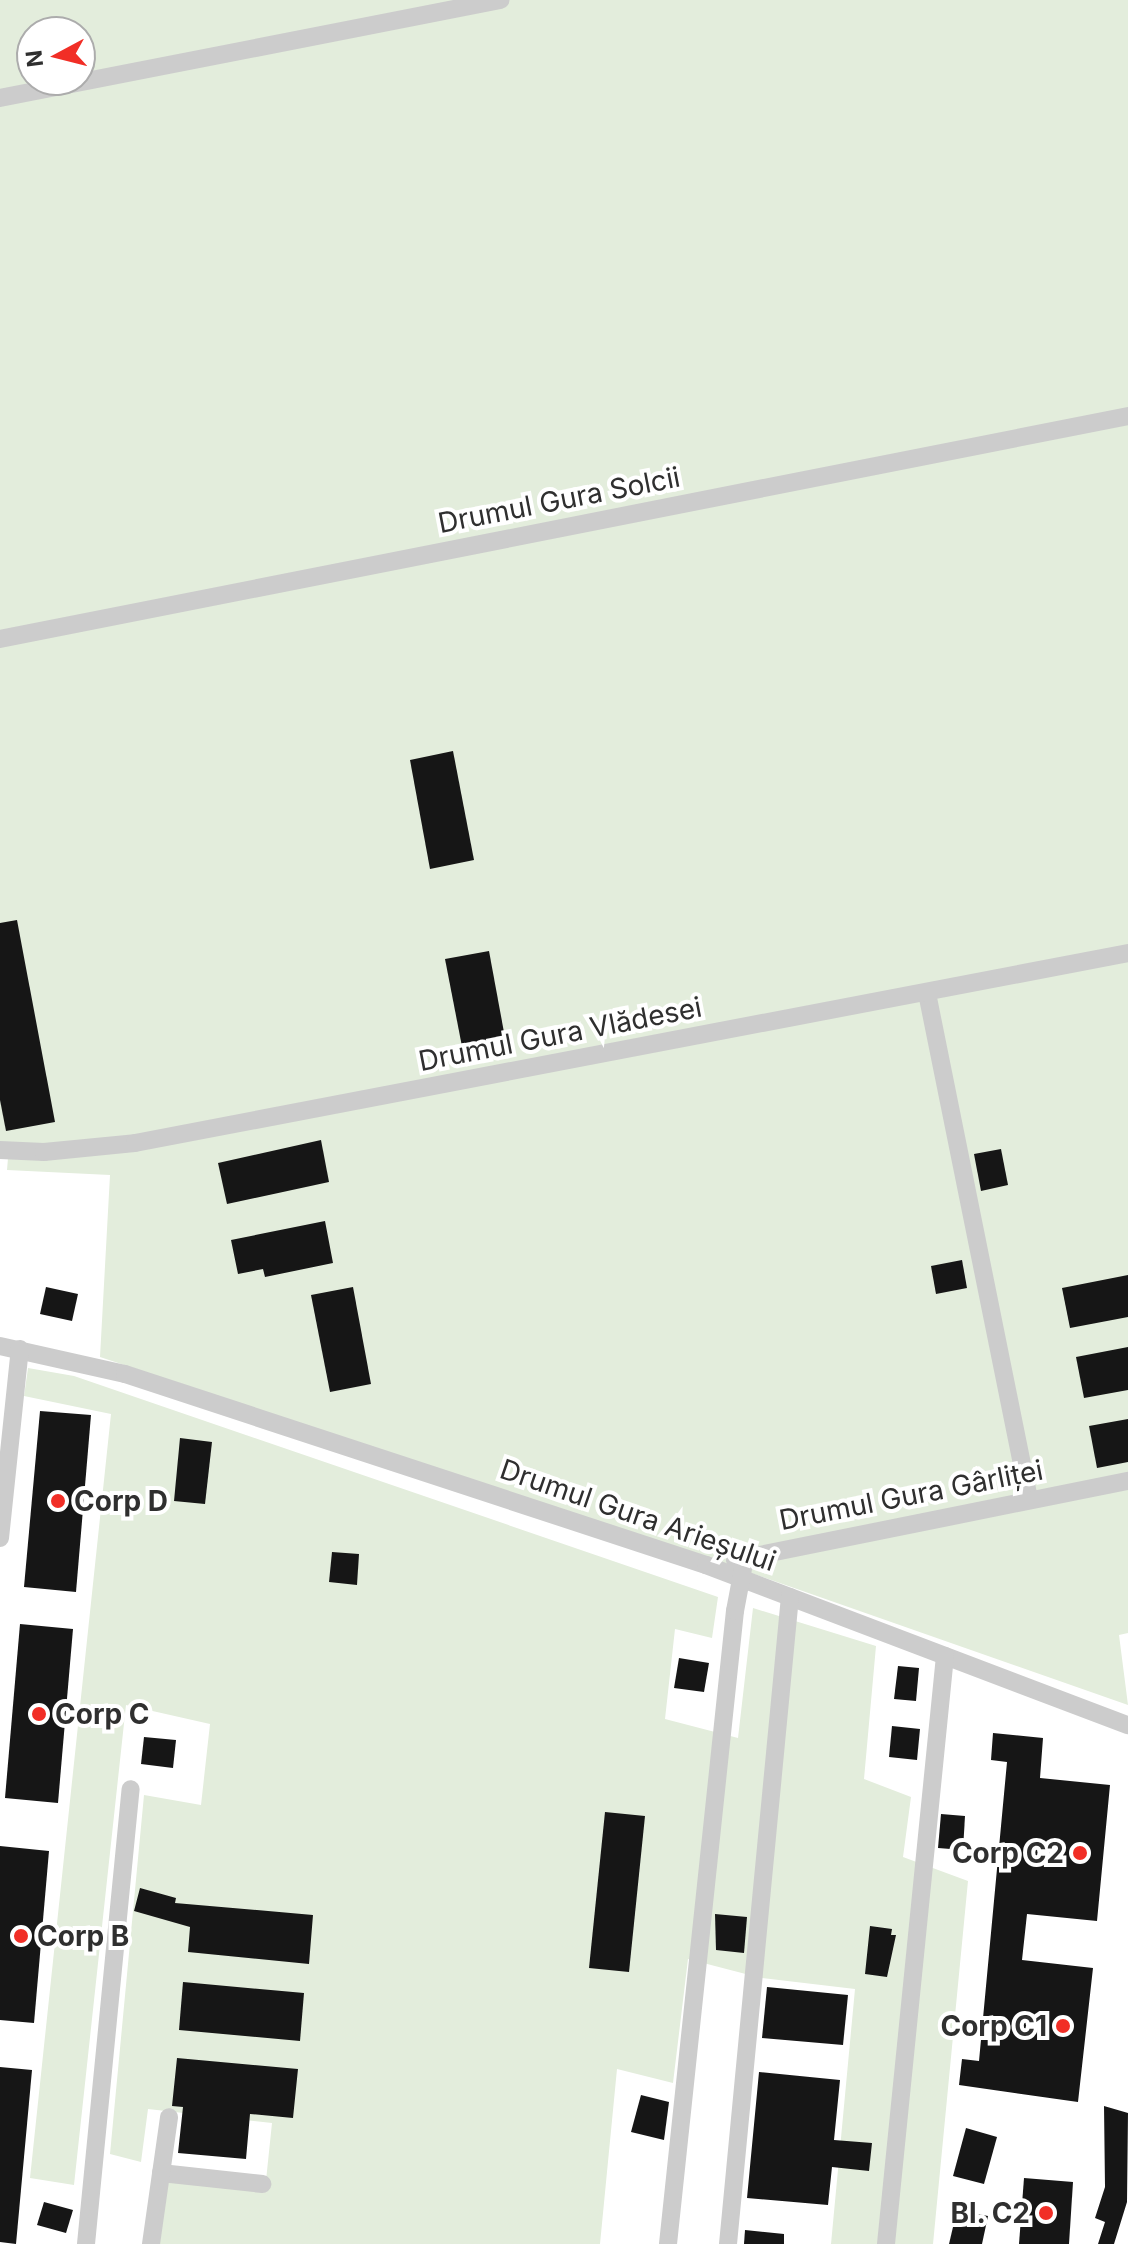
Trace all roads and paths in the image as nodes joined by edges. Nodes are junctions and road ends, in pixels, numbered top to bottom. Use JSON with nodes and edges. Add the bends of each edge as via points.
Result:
{"nodes":[{"id":1,"x":500,"y":0,"type":"edge"},
{"id":2,"x":0,"y":98,"type":"edge"},
{"id":3,"x":1128,"y":416,"type":"edge"},
{"id":4,"x":0,"y":639,"type":"edge"},
{"id":5,"x":1128,"y":953,"type":"edge"},
{"id":6,"x":927,"y":993,"type":"junction"},
{"id":7,"x":0,"y":1150,"type":"edge"},
{"id":8,"x":0,"y":1346,"type":"edge"},
{"id":9,"x":20,"y":1349,"type":"junction"},
{"id":10,"x":1128,"y":1481,"type":"edge"},
{"id":11,"x":1029,"y":1499,"type":"junction"},
{"id":12,"x":0,"y":1538,"type":"edge"},
{"id":13,"x":745,"y":1558,"type":"junction"},
{"id":14,"x":706,"y":1565,"type":"junction"},
{"id":15,"x":739,"y":1578,"type":"junction"},
{"id":16,"x":790,"y":1597,"type":"junction"},
{"id":17,"x":945,"y":1656,"type":"junction"},
{"id":18,"x":1128,"y":1725,"type":"edge"},
{"id":19,"x":131,"y":1789,"type":"dead end"},
{"id":20,"x":169,"y":2117,"type":"dead end"},
{"id":21,"x":161,"y":2173,"type":"junction"},
{"id":22,"x":262,"y":2184,"type":"dead end"},
{"id":23,"x":86,"y":2244,"type":"edge"},
{"id":24,"x":151,"y":2244,"type":"edge"},
{"id":25,"x":668,"y":2244,"type":"edge"},
{"id":26,"x":728,"y":2244,"type":"edge"},
{"id":27,"x":886,"y":2244,"type":"edge"}],
"edges":[{"from":1,"to":2,"type":"street"},
{"from":3,"to":4,"type":"street","name":"Drumul Gura Solcii"},
{"from":5,"to":6,"type":"street","name":"Drumul Gura Vlădesei"},
{"from":6,"to":7,"type":"street","name":"Drumul Gura Vlădesei","via":[[135,1143],[44,1152]]},
{"from":6,"to":11,"type":"street"},
{"from":8,"to":9,"type":"street","name":"Drumul Gura Arieșului"},
{"from":9,"to":12,"type":"street"},
{"from":9,"to":14,"type":"street","name":"Drumul Gura Arieșului","via":[[125,1374]]},
{"from":10,"to":11,"type":"street","name":"Drumul Gura Gârliței"},
{"from":11,"to":13,"type":"street","name":"Drumul Gura Gârliței"},
{"from":13,"to":14,"type":"street","name":"Drumul Gura Gârliței"},
{"from":13,"to":15,"type":"street"},
{"from":14,"to":15,"type":"street","name":"Drumul Gura Arieșului"},
{"from":15,"to":16,"type":"street","name":"Drumul Gura Arieșului"},
{"from":15,"to":25,"type":"street"},
{"from":16,"to":17,"type":"street","name":"Drumul Gura Arieșului"},
{"from":16,"to":26,"type":"street"},
{"from":17,"to":18,"type":"street","name":"Drumul Gura Arieșului"},
{"from":17,"to":27,"type":"street"},
{"from":19,"to":23,"type":"street"},
{"from":20,"to":21,"type":"street"},
{"from":21,"to":22,"type":"street"},
{"from":21,"to":24,"type":"street"}]}
